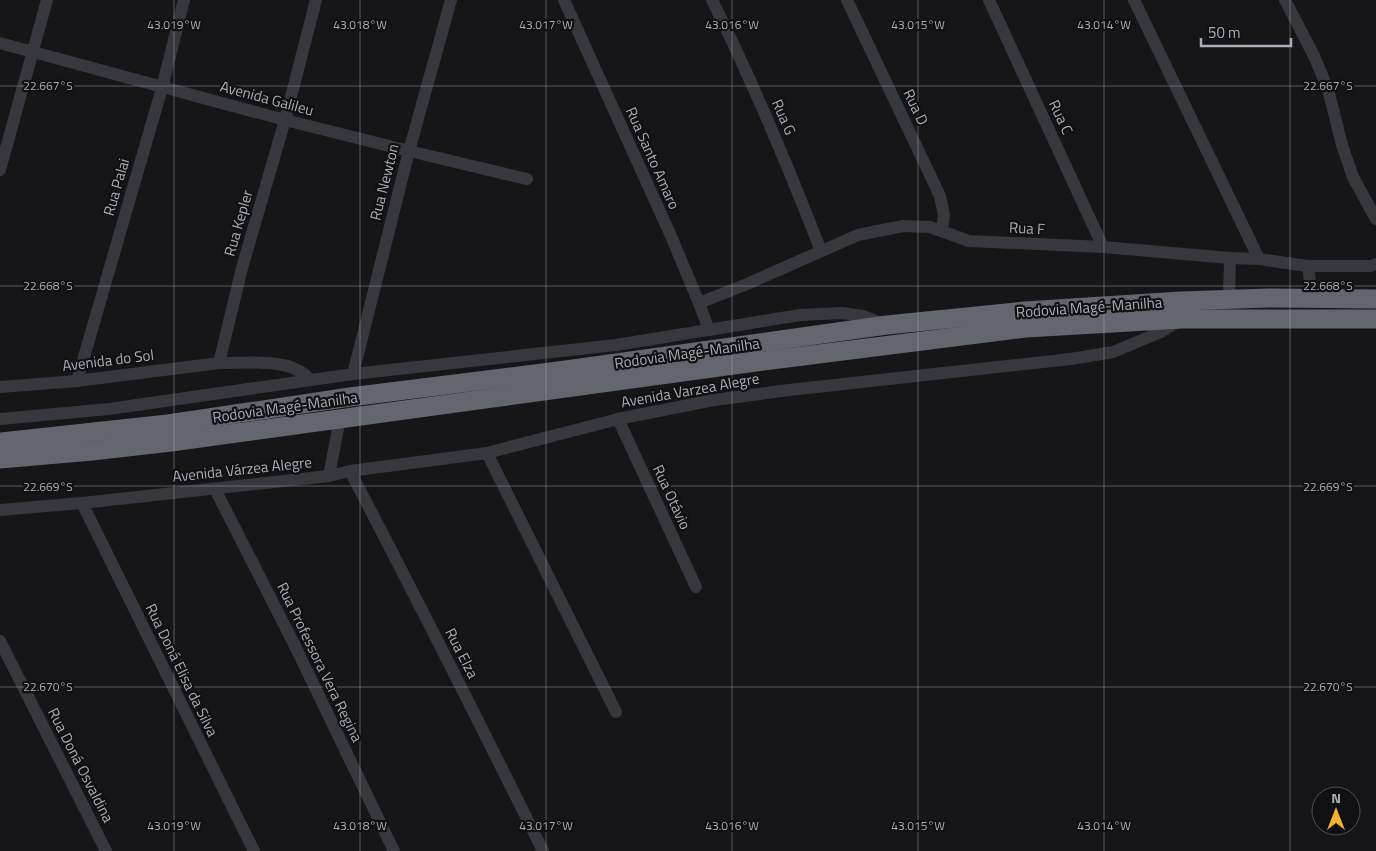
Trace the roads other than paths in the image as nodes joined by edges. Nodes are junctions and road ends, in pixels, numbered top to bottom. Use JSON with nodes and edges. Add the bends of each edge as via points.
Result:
{"nodes":[{"id":1,"x":47,"y":0,"type":"edge"},
{"id":2,"x":184,"y":0,"type":"edge"},
{"id":3,"x":316,"y":0,"type":"edge"},
{"id":4,"x":451,"y":0,"type":"edge"},
{"id":5,"x":564,"y":0,"type":"edge"},
{"id":6,"x":712,"y":0,"type":"edge"},
{"id":7,"x":847,"y":0,"type":"edge"},
{"id":8,"x":988,"y":0,"type":"edge"},
{"id":9,"x":1134,"y":0,"type":"edge"},
{"id":10,"x":1285,"y":0,"type":"edge"},
{"id":11,"x":0,"y":43,"type":"edge"},
{"id":12,"x":32,"y":51,"type":"junction"},
{"id":13,"x":162,"y":88,"type":"junction"},
{"id":14,"x":285,"y":120,"type":"junction"},
{"id":15,"x":408,"y":151,"type":"junction"},
{"id":16,"x":0,"y":170,"type":"edge"},
{"id":17,"x":527,"y":178,"type":"dead end"},
{"id":18,"x":1376,"y":219,"type":"edge"},
{"id":19,"x":942,"y":230,"type":"junction"},
{"id":20,"x":1103,"y":248,"type":"junction"},
{"id":21,"x":820,"y":251,"type":"junction"},
{"id":22,"x":1230,"y":258,"type":"junction"},
{"id":23,"x":1259,"y":258,"type":"junction"},
{"id":24,"x":1373,"y":265,"type":"edge"},
{"id":25,"x":1308,"y":266,"type":"junction"},
{"id":26,"x":1312,"y":298,"type":"junction"},
{"id":27,"x":1229,"y":299,"type":"junction"},
{"id":28,"x":1376,"y":299,"type":"edge"},
{"id":29,"x":699,"y":303,"type":"junction"},
{"id":30,"x":1376,"y":319,"type":"edge"},
{"id":31,"x":1181,"y":320,"type":"junction"},
{"id":32,"x":887,"y":325,"type":"junction"},
{"id":33,"x":709,"y":330,"type":"junction"},
{"id":34,"x":219,"y":363,"type":"junction"},
{"id":35,"x":353,"y":374,"type":"junction"},
{"id":36,"x":310,"y":380,"type":"junction"},
{"id":37,"x":77,"y":381,"type":"junction"},
{"id":38,"x":0,"y":387,"type":"edge"},
{"id":39,"x":340,"y":418,"type":"junction"},
{"id":40,"x":0,"y":420,"type":"edge"},
{"id":41,"x":618,"y":420,"type":"junction"},
{"id":42,"x":0,"y":442,"type":"edge"},
{"id":43,"x":487,"y":453,"type":"junction"},
{"id":44,"x":0,"y":459,"type":"edge"},
{"id":45,"x":350,"y":471,"type":"junction"},
{"id":46,"x":329,"y":476,"type":"junction"},
{"id":47,"x":214,"y":489,"type":"junction"},
{"id":48,"x":82,"y":503,"type":"junction"},
{"id":49,"x":0,"y":510,"type":"edge"},
{"id":50,"x":696,"y":587,"type":"dead end"},
{"id":51,"x":0,"y":641,"type":"edge"},
{"id":52,"x":616,"y":712,"type":"dead end"},
{"id":53,"x":106,"y":851,"type":"edge"},
{"id":54,"x":254,"y":851,"type":"edge"},
{"id":55,"x":394,"y":851,"type":"edge"},
{"id":56,"x":543,"y":851,"type":"edge"}],
"edges":[{"from":1,"to":12,"type":"street"},
{"from":2,"to":13,"type":"street","name":"Rua Palai"},
{"from":3,"to":14,"type":"street","name":"Rua Kepler"},
{"from":4,"to":15,"type":"street","name":"Rua Newton"},
{"from":5,"to":29,"type":"street","name":"Rua Santo Amaro"},
{"from":6,"to":21,"type":"street","name":"Rua G","via":[[781,151]]},
{"from":7,"to":19,"type":"street","name":"Rua D","via":[[940,196],[944,215]]},
{"from":8,"to":20,"type":"street","name":"Rua C"},
{"from":9,"to":23,"type":"street"},
{"from":10,"to":18,"type":"street","via":[[1328,89],[1353,177]]},
{"from":11,"to":12,"type":"street","name":"Avenida Galileu"},
{"from":12,"to":13,"type":"street","name":"Avenida Galileu"},
{"from":12,"to":16,"type":"street"},
{"from":13,"to":14,"type":"street","name":"Avenida Galileu"},
{"from":13,"to":37,"type":"street","name":"Rua Palai"},
{"from":14,"to":15,"type":"street","name":"Avenida Galileu"},
{"from":14,"to":34,"type":"street","name":"Rua Kepler","via":[[242,268]]},
{"from":15,"to":17,"type":"street","name":"Avenida Galileu"},
{"from":15,"to":35,"type":"street","name":"Rua Newton"},
{"from":19,"to":20,"type":"street","name":"Rua F","via":[[969,241]]},
{"from":19,"to":21,"type":"street","name":"Rua F","via":[[903,226],[879,230]]},
{"from":20,"to":22,"type":"street","name":"Rua F"},
{"from":21,"to":29,"type":"street","name":"Rua F"},
{"from":22,"to":23,"type":"street","name":"Rua F"},
{"from":22,"to":27,"type":"street"},
{"from":23,"to":25,"type":"street","name":"Rua F"},
{"from":24,"to":25,"type":"street","name":"Rua F"},
{"from":25,"to":26,"type":"street"},
{"from":26,"to":27,"type":"highway","name":"Rodovia Magé-Manilha"},
{"from":26,"to":28,"type":"highway","name":"Rodovia Magé-Manilha"},
{"from":27,"to":32,"type":"highway","name":"Rodovia Magé-Manilha","via":[[1069,308]]},
{"from":29,"to":33,"type":"street","name":"Rua Santo Amaro"},
{"from":30,"to":31,"type":"highway","name":"Rodovia Magé-Manilha"},
{"from":31,"to":39,"type":"highway","name":"Rodovia Magé-Manilha","via":[[1026,328]]},
{"from":31,"to":41,"type":"street","name":"Avenida Varzea Alegre","via":[[1113,352],[714,400]]},
{"from":32,"to":33,"type":"street","via":[[863,316],[830,312]]},
{"from":32,"to":42,"type":"highway","name":"Rodovia Magé-Manilha","via":[[168,424]]},
{"from":33,"to":35,"type":"street","via":[[616,345]]},
{"from":34,"to":36,"type":"street","via":[[286,365],[302,372]]},
{"from":34,"to":37,"type":"street","name":"Avenida do Sol"},
{"from":35,"to":36,"type":"street"},
{"from":36,"to":40,"type":"street","via":[[109,409]]},
{"from":37,"to":38,"type":"street","name":"Avenida do Sol"},
{"from":39,"to":44,"type":"highway","name":"Rodovia Magé-Manilha","via":[[161,443]]},
{"from":39,"to":46,"type":"street"},
{"from":41,"to":43,"type":"street","name":"Avenida Varzea Alegre"},
{"from":41,"to":50,"type":"street","name":"Rua Otávio"},
{"from":43,"to":45,"type":"street","name":"Avenida Várzea Alegre"},
{"from":43,"to":52,"type":"street"},
{"from":45,"to":46,"type":"street","name":"Avenida Várzea Alegre"},
{"from":45,"to":56,"type":"street","name":"Rua Elza"},
{"from":46,"to":47,"type":"street","name":"Avenida Várzea Alegre"},
{"from":47,"to":48,"type":"street","name":"Avenida Várzea Alegre"},
{"from":47,"to":55,"type":"street","name":"Rua Professora Vera Regina","via":[[295,646]]},
{"from":48,"to":49,"type":"street","name":"Avenida Várzea Alegre"},
{"from":48,"to":54,"type":"street","name":"Rua Doná Elisa da Silva"},
{"from":51,"to":53,"type":"street","name":"Rua Doná Osvaldina"}]}
